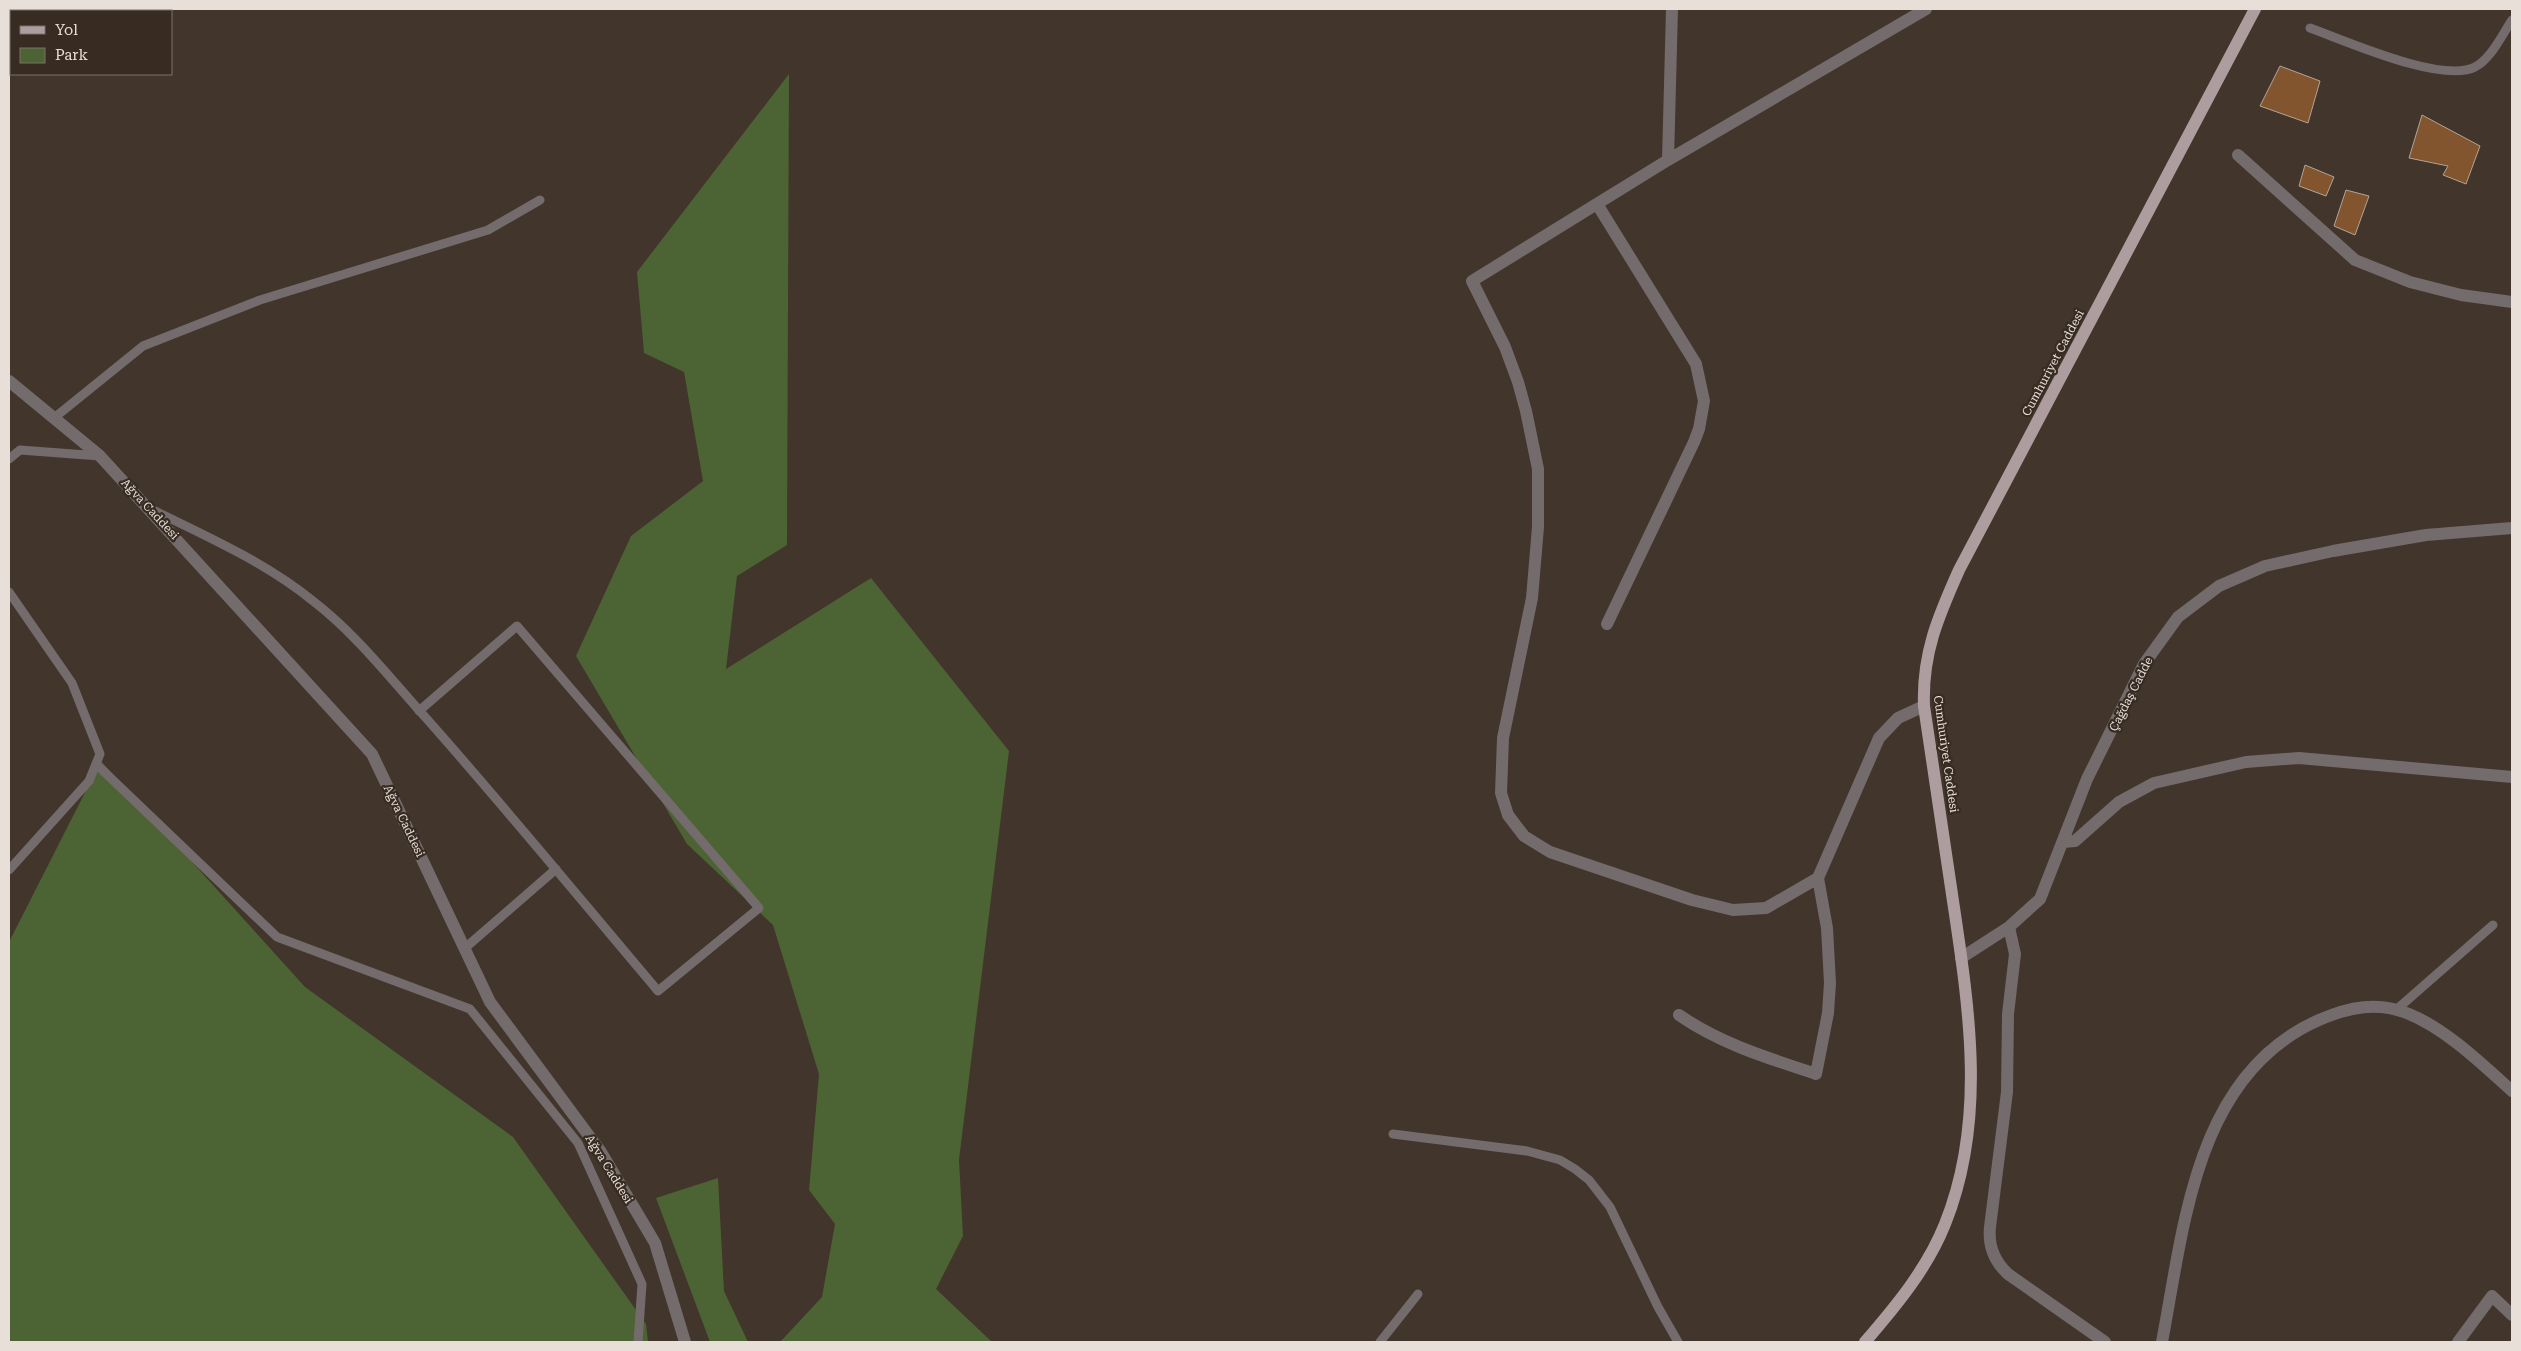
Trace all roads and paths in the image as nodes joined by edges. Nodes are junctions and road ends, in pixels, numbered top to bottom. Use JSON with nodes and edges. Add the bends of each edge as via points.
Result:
{"nodes":[{"id":1,"x":1672,"y":9,"type":"edge"},
{"id":2,"x":1926,"y":9,"type":"edge"},
{"id":3,"x":2255,"y":9,"type":"edge"},
{"id":4,"x":2512,"y":20,"type":"edge"},
{"id":5,"x":2310,"y":28,"type":"dead end"},
{"id":6,"x":2238,"y":155,"type":"dead end"},
{"id":7,"x":1668,"y":160,"type":"junction"},
{"id":8,"x":540,"y":200,"type":"dead end"},
{"id":9,"x":1597,"y":204,"type":"junction"},
{"id":10,"x":2512,"y":302,"type":"edge"},
{"id":11,"x":9,"y":381,"type":"edge"},
{"id":12,"x":54,"y":418,"type":"junction"},
{"id":13,"x":100,"y":456,"type":"junction"},
{"id":14,"x":9,"y":459,"type":"edge"},
{"id":15,"x":148,"y":508,"type":"junction"},
{"id":16,"x":2512,"y":528,"type":"edge"},
{"id":17,"x":9,"y":592,"type":"edge"},
{"id":18,"x":1607,"y":624,"type":"dead end"},
{"id":19,"x":1924,"y":706,"type":"junction"},
{"id":20,"x":419,"y":711,"type":"junction"},
{"id":21,"x":96,"y":764,"type":"junction"},
{"id":22,"x":2512,"y":777,"type":"edge"},
{"id":23,"x":2063,"y":842,"type":"junction"},
{"id":24,"x":556,"y":869,"type":"junction"},
{"id":25,"x":9,"y":870,"type":"edge"},
{"id":26,"x":1818,"y":878,"type":"junction"},
{"id":27,"x":2493,"y":925,"type":"dead end"},
{"id":28,"x":2009,"y":927,"type":"junction"},
{"id":29,"x":465,"y":948,"type":"junction"},
{"id":30,"x":1961,"y":958,"type":"junction"},
{"id":31,"x":2396,"y":1010,"type":"junction"},
{"id":32,"x":1679,"y":1015,"type":"dead end"},
{"id":33,"x":2512,"y":1091,"type":"edge"},
{"id":34,"x":1393,"y":1134,"type":"dead end"},
{"id":35,"x":1418,"y":1294,"type":"dead end"},
{"id":36,"x":2512,"y":1315,"type":"edge"},
{"id":37,"x":638,"y":1342,"type":"edge"},
{"id":38,"x":685,"y":1342,"type":"edge"},
{"id":39,"x":1380,"y":1342,"type":"edge"},
{"id":40,"x":1678,"y":1342,"type":"edge"},
{"id":41,"x":1865,"y":1342,"type":"edge"},
{"id":42,"x":2105,"y":1342,"type":"edge"},
{"id":43,"x":2162,"y":1342,"type":"edge"},
{"id":44,"x":2458,"y":1342,"type":"edge"}],
"edges":[{"from":1,"to":7,"type":"street"},
{"from":2,"to":7,"type":"street"},
{"from":3,"to":19,"type":"main road","name":"Cumhuriyet Caddesi","via":[[1959,570],[1928,646],[1923,682]]},
{"from":4,"to":5,"type":"lane","via":[[2484,62],[2466,71],[2454,72],[2400,60]]},
{"from":6,"to":10,"type":"street","via":[[2355,260],[2410,282],[2461,295]]},
{"from":7,"to":9,"type":"street"},
{"from":8,"to":12,"type":"lane","via":[[488,230],[260,300],[143,346]]},
{"from":9,"to":18,"type":"street","via":[[1696,364],[1704,402],[1694,442]]},
{"from":9,"to":26,"type":"street","via":[[1472,281],[1505,347],[1518,382],[1538,469],[1536,563],[1526,633],[1503,738],[1501,792],[1504,804],[1511,820],[1524,836],[1550,852],[1724,908],[1744,911],[1766,908]]},
{"from":11,"to":12,"type":"street","name":"Ağva Caddesi"},
{"from":12,"to":13,"type":"street","name":"Ağva Caddesi"},
{"from":13,"to":14,"type":"lane","via":[[20,450]]},
{"from":13,"to":15,"type":"street","name":"Ağva Caddesi"},
{"from":15,"to":20,"type":"lane","via":[[247,556],[313,600],[354,638]]},
{"from":15,"to":29,"type":"street","name":"Ağva Caddesi","via":[[372,754]]},
{"from":16,"to":23,"type":"street","name":"Çağdaş Cadde","via":[[2426,535],[2334,551],[2265,566],[2219,586],[2178,618],[2144,664],[2088,779]]},
{"from":17,"to":21,"type":"lane","via":[[72,683],[100,754]]},
{"from":19,"to":26,"type":"street","via":[[1898,718],[1879,738]]},
{"from":19,"to":30,"type":"main road","name":"Cumhuriyet Caddesi"},
{"from":20,"to":24,"type":"lane"},
{"from":20,"to":24,"type":"lane","via":[[517,626],[759,908],[658,991]]},
{"from":21,"to":25,"type":"lane","via":[[89,781]]},
{"from":21,"to":37,"type":"lane","via":[[277,937],[470,1009],[578,1143],[642,1284]]},
{"from":22,"to":23,"type":"street","via":[[2307,758],[2255,761],[2154,783],[2119,802],[2075,841]]},
{"from":23,"to":28,"type":"street","name":"Çağdaş Cadde","via":[[2040,899]]},
{"from":24,"to":29,"type":"lane"},
{"from":26,"to":32,"type":"street","via":[[1827,928],[1830,984],[1816,1074],[1735,1046]]},
{"from":27,"to":31,"type":"lane"},
{"from":28,"to":30,"type":"street","name":"Çağdaş Cadde"},
{"from":28,"to":42,"type":"street","via":[[2015,954],[2008,1014],[2007,1092],[1990,1244],[1996,1261],[2008,1274]]},
{"from":29,"to":38,"type":"street","name":"Ağva Caddesi","via":[[490,1002],[601,1152],[654,1243]]},
{"from":30,"to":41,"type":"main road","name":"Cumhuriyet Caddesi","via":[[1968,1006],[1972,1099],[1959,1183],[1945,1225],[1926,1263],[1906,1294]]},
{"from":31,"to":33,"type":"street","via":[[2420,1019],[2452,1041]]},
{"from":31,"to":43,"type":"street","via":[[2366,1005],[2312,1023],[2267,1054],[2235,1093],[2208,1140],[2198,1167]]},
{"from":34,"to":40,"type":"lane","via":[[1527,1150],[1560,1160],[1575,1169],[1595,1186],[1610,1207]]},
{"from":35,"to":39,"type":"lane"},
{"from":36,"to":44,"type":"street","via":[[2492,1296]]}]}
